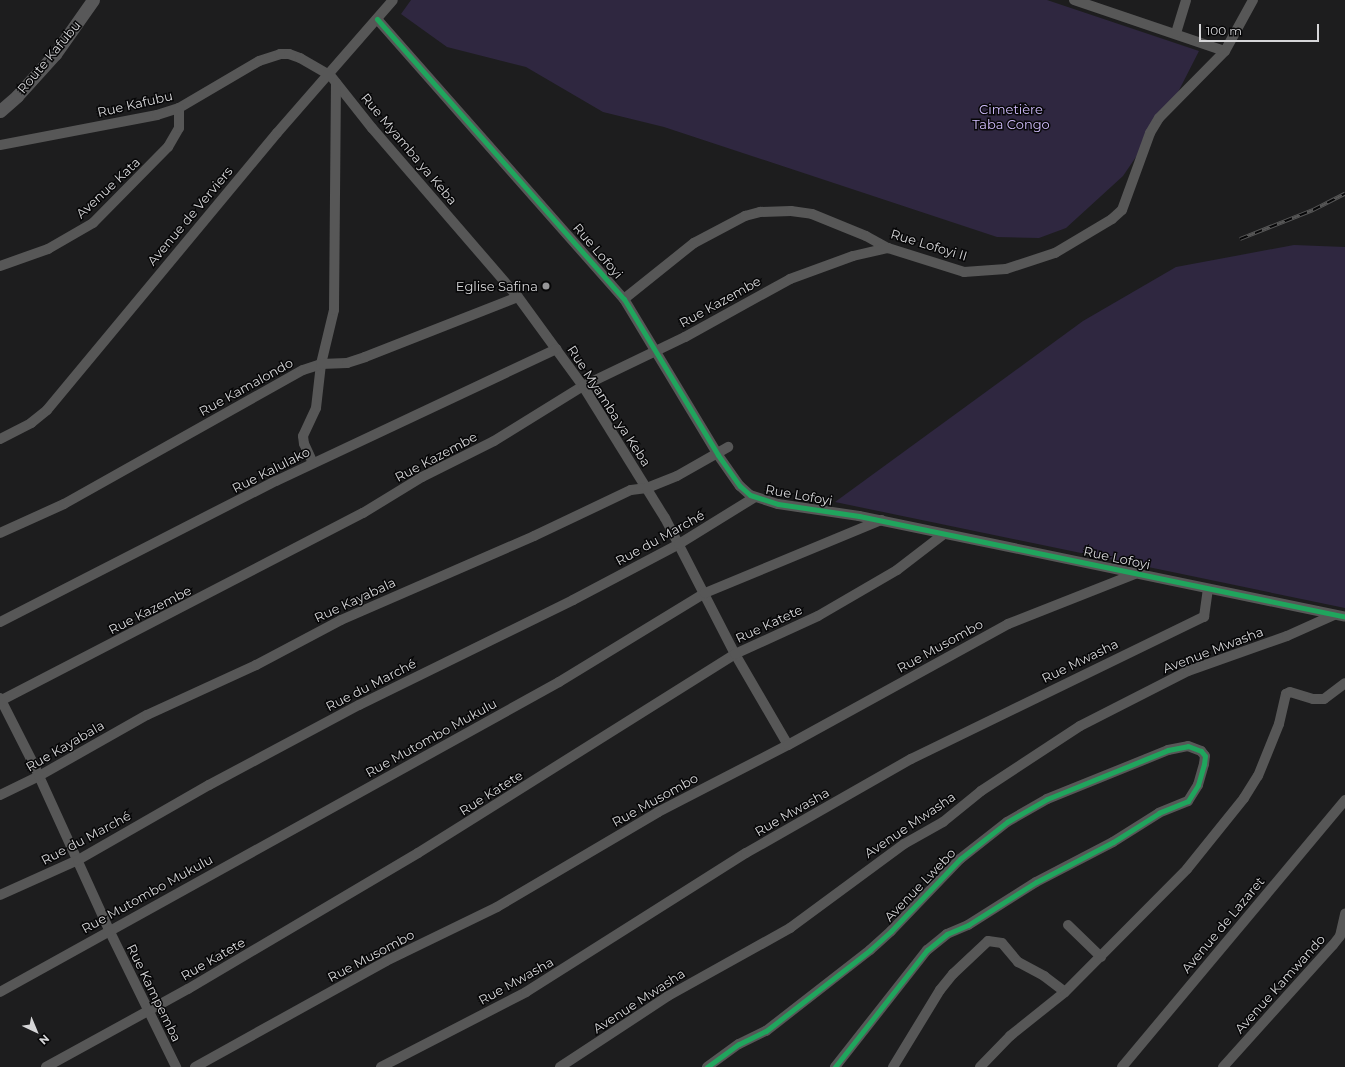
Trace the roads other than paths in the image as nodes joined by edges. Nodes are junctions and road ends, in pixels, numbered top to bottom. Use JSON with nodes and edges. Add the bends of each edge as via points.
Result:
{"nodes":[{"id":1,"x":393,"y":0,"type":"edge"},
{"id":2,"x":1074,"y":0,"type":"edge"},
{"id":3,"x":1186,"y":0,"type":"edge"},
{"id":4,"x":1253,"y":0,"type":"edge"},
{"id":5,"x":88,"y":3,"type":"edge"},
{"id":6,"x":1104,"y":4,"type":"edge"},
{"id":7,"x":377,"y":19,"type":"junction"},
{"id":8,"x":1176,"y":33,"type":"junction"},
{"id":9,"x":1225,"y":51,"type":"junction"},
{"id":10,"x":330,"y":75,"type":"junction"},
{"id":11,"x":336,"y":83,"type":"junction"},
{"id":12,"x":179,"y":108,"type":"junction"},
{"id":13,"x":0,"y":111,"type":"edge"},
{"id":14,"x":0,"y":144,"type":"edge"},
{"id":15,"x":888,"y":248,"type":"junction"},
{"id":16,"x":0,"y":266,"type":"edge"},
{"id":17,"x":518,"y":297,"type":"junction"},
{"id":18,"x":624,"y":299,"type":"junction"},
{"id":19,"x":556,"y":349,"type":"junction"},
{"id":20,"x":656,"y":352,"type":"junction"},
{"id":21,"x":321,"y":364,"type":"junction"},
{"id":22,"x":584,"y":386,"type":"junction"},
{"id":23,"x":0,"y":439,"type":"edge"},
{"id":24,"x":728,"y":447,"type":"dead end"},
{"id":25,"x":718,"y":455,"type":"junction"},
{"id":26,"x":313,"y":463,"type":"junction"},
{"id":27,"x":647,"y":488,"type":"junction"},
{"id":28,"x":755,"y":497,"type":"junction"},
{"id":29,"x":881,"y":520,"type":"junction"},
{"id":30,"x":0,"y":533,"type":"edge"},
{"id":31,"x":944,"y":534,"type":"junction"},
{"id":32,"x":679,"y":544,"type":"junction"},
{"id":33,"x":1135,"y":574,"type":"junction"},
{"id":34,"x":1208,"y":589,"type":"junction"},
{"id":35,"x":705,"y":593,"type":"junction"},
{"id":36,"x":1334,"y":615,"type":"junction"},
{"id":37,"x":1345,"y":617,"type":"edge"},
{"id":38,"x":0,"y":622,"type":"edge"},
{"id":39,"x":736,"y":654,"type":"junction"},
{"id":40,"x":1345,"y":683,"type":"edge"},
{"id":41,"x":0,"y":700,"type":"edge"},
{"id":42,"x":788,"y":745,"type":"junction"},
{"id":43,"x":39,"y":776,"type":"junction"},
{"id":44,"x":0,"y":795,"type":"edge"},
{"id":45,"x":1345,"y":800,"type":"edge"},
{"id":46,"x":78,"y":860,"type":"junction"},
{"id":47,"x":0,"y":895,"type":"edge"},
{"id":48,"x":1345,"y":914,"type":"edge"},
{"id":49,"x":1068,"y":925,"type":"dead end"},
{"id":50,"x":109,"y":930,"type":"junction"},
{"id":51,"x":1101,"y":957,"type":"junction"},
{"id":52,"x":0,"y":992,"type":"edge"},
{"id":53,"x":1065,"y":992,"type":"junction"},
{"id":54,"x":148,"y":1011,"type":"junction"},
{"id":55,"x":46,"y":1067,"type":"edge"},
{"id":56,"x":176,"y":1067,"type":"edge"},
{"id":57,"x":195,"y":1067,"type":"edge"},
{"id":58,"x":381,"y":1067,"type":"edge"},
{"id":59,"x":560,"y":1067,"type":"edge"},
{"id":60,"x":707,"y":1067,"type":"edge"},
{"id":61,"x":835,"y":1067,"type":"edge"},
{"id":62,"x":893,"y":1067,"type":"edge"},
{"id":63,"x":980,"y":1067,"type":"edge"},
{"id":64,"x":1122,"y":1067,"type":"edge"},
{"id":65,"x":1223,"y":1067,"type":"edge"}],
"edges":[{"from":1,"to":7,"type":"street","name":"Avenue de Verviers"},
{"from":2,"to":6,"type":"street"},
{"from":3,"to":8,"type":"street"},
{"from":4,"to":9,"type":"street","name":"Rue Lofoyi II"},
{"from":5,"to":13,"type":"main road","name":"Route Kafubu","via":[[55,54]]},
{"from":6,"to":8,"type":"street"},
{"from":7,"to":10,"type":"street","name":"Avenue de Verviers"},
{"from":7,"to":18,"type":"street","name":"Rue Lofoyi"},
{"from":8,"to":9,"type":"street"},
{"from":9,"to":15,"type":"street","name":"Rue Lofoyi II","via":[[1159,118],[1150,133],[1122,210],[1112,219],[1055,253],[1006,269],[964,272]]},
{"from":10,"to":11,"type":"street","name":"Rue Myamba ya Keba"},
{"from":10,"to":12,"type":"street","name":"Rue Kafubu","via":[[289,54],[275,56],[259,61]]},
{"from":10,"to":23,"type":"street","name":"Avenue de Verviers","via":[[277,133],[47,410],[31,423]]},
{"from":11,"to":17,"type":"street","name":"Rue Myamba ya Keba"},
{"from":11,"to":21,"type":"street","via":[[335,295]]},
{"from":12,"to":14,"type":"street","name":"Rue Kafubu"},
{"from":12,"to":16,"type":"street","name":"Avenue Kata","via":[[179,128],[168,147],[93,223],[48,249]]},
{"from":15,"to":18,"type":"street","name":"Rue Lofoyi II","via":[[812,214],[790,211],[752,213],[694,243]]},
{"from":15,"to":20,"type":"street","name":"Rue Kazembe","via":[[853,256],[790,279]]},
{"from":17,"to":19,"type":"street","name":"Rue Myamba ya Keba"},
{"from":17,"to":21,"type":"street","name":"Rue Kamalondo","via":[[365,358],[346,363]]},
{"from":18,"to":20,"type":"street","name":"Rue Lofoyi"},
{"from":19,"to":22,"type":"street","name":"Rue Myamba ya Keba"},
{"from":19,"to":26,"type":"street","name":"Rue Kalulako"},
{"from":20,"to":22,"type":"street","name":"Rue Kazembe"},
{"from":20,"to":25,"type":"street","name":"Rue Lofoyi"},
{"from":21,"to":26,"type":"street","via":[[316,408],[303,436]]},
{"from":21,"to":30,"type":"street","name":"Rue Kamalondo","via":[[290,377],[64,504]]},
{"from":22,"to":27,"type":"street","name":"Rue Myamba ya Keba"},
{"from":22,"to":41,"type":"street","name":"Rue Kazembe","via":[[494,441],[422,477],[364,513]]},
{"from":24,"to":25,"type":"street","name":"Rue Kayabala"},
{"from":25,"to":27,"type":"street","name":"Rue Kayabala"},
{"from":25,"to":28,"type":"street","name":"Rue Lofoyi","via":[[740,486]]},
{"from":26,"to":38,"type":"street","name":"Rue Kalulako"},
{"from":27,"to":32,"type":"street","name":"Rue Myamba ya Keba"},
{"from":27,"to":43,"type":"street","name":"Rue Kayabala","via":[[631,490],[534,536],[341,620],[256,666],[147,715]]},
{"from":28,"to":29,"type":"street","name":"Rue Lofoyi","via":[[797,508]]},
{"from":28,"to":32,"type":"street","name":"Rue du Marché"},
{"from":29,"to":31,"type":"street","name":"Rue Lofoyi"},
{"from":29,"to":35,"type":"street","name":"Rue Mutombo Mukulu"},
{"from":31,"to":33,"type":"street","name":"Rue Lofoyi"},
{"from":31,"to":39,"type":"street","name":"Rue Katete","via":[[890,574],[818,616]]},
{"from":32,"to":35,"type":"street","name":"Rue Myamba ya Keba"},
{"from":32,"to":46,"type":"street","name":"Rue du Marché","via":[[573,600],[359,704],[209,784]]},
{"from":33,"to":34,"type":"street","name":"Rue Lofoyi"},
{"from":33,"to":42,"type":"street","name":"Rue Musombo","via":[[1008,624]]},
{"from":34,"to":36,"type":"street","name":"Rue Lofoyi"},
{"from":34,"to":58,"type":"street","name":"Rue Mwasha","via":[[1204,617],[911,759],[746,853],[526,992]]},
{"from":35,"to":39,"type":"street","name":"Rue Myamba ya Keba"},
{"from":35,"to":50,"type":"street","name":"Rue Mutombo Mukulu","via":[[559,682]]},
{"from":36,"to":37,"type":"street","name":"Rue Lofoyi"},
{"from":36,"to":59,"type":"street","name":"Avenue Mwasha","via":[[1287,636],[1188,670],[1080,726],[980,791],[938,825],[904,844],[790,928],[668,996]]},
{"from":39,"to":42,"type":"street","name":"Rue Myamba ya Keba"},
{"from":39,"to":54,"type":"street","name":"Rue Katete","via":[[418,853]]},
{"from":40,"to":51,"type":"street","via":[[1324,699],[1313,699],[1290,692],[1286,694],[1275,736],[1258,776],[1244,798],[1187,869]]},
{"from":41,"to":43,"type":"street","name":"Rue Kampemba"},
{"from":42,"to":57,"type":"street","name":"Rue Musombo","via":[[658,812],[497,907],[386,961]]},
{"from":43,"to":44,"type":"street","name":"Rue Kayabala"},
{"from":43,"to":46,"type":"street","name":"Rue Kampemba"},
{"from":45,"to":64,"type":"street","name":"Avenue de Lazaret"},
{"from":46,"to":47,"type":"street","name":"Rue du Marché"},
{"from":46,"to":50,"type":"street","name":"Rue Kampemba"},
{"from":48,"to":65,"type":"street","name":"Avenue Kamwando","via":[[1340,936],[1333,945]]},
{"from":49,"to":51,"type":"street"},
{"from":50,"to":52,"type":"street","name":"Rue Mutombo Mukulu"},
{"from":50,"to":54,"type":"street","name":"Rue Kampemba"},
{"from":51,"to":53,"type":"street"},
{"from":53,"to":62,"type":"street","via":[[1044,976],[1018,962],[1002,943],[988,941],[940,990]]},
{"from":53,"to":63,"type":"street","via":[[1010,1036]]},
{"from":54,"to":55,"type":"street","name":"Rue Katete"},
{"from":54,"to":56,"type":"street","name":"Rue Kampemba"},
{"from":60,"to":61,"type":"street","name":"Avenue Lwebo","via":[[739,1044],[766,1031],[870,950],[907,916],[960,859],[992,832],[1047,799],[1168,750],[1194,746],[1205,756],[1198,785],[1188,801],[1158,813],[1113,842],[1036,882],[968,925],[947,934],[926,950]]}]}
